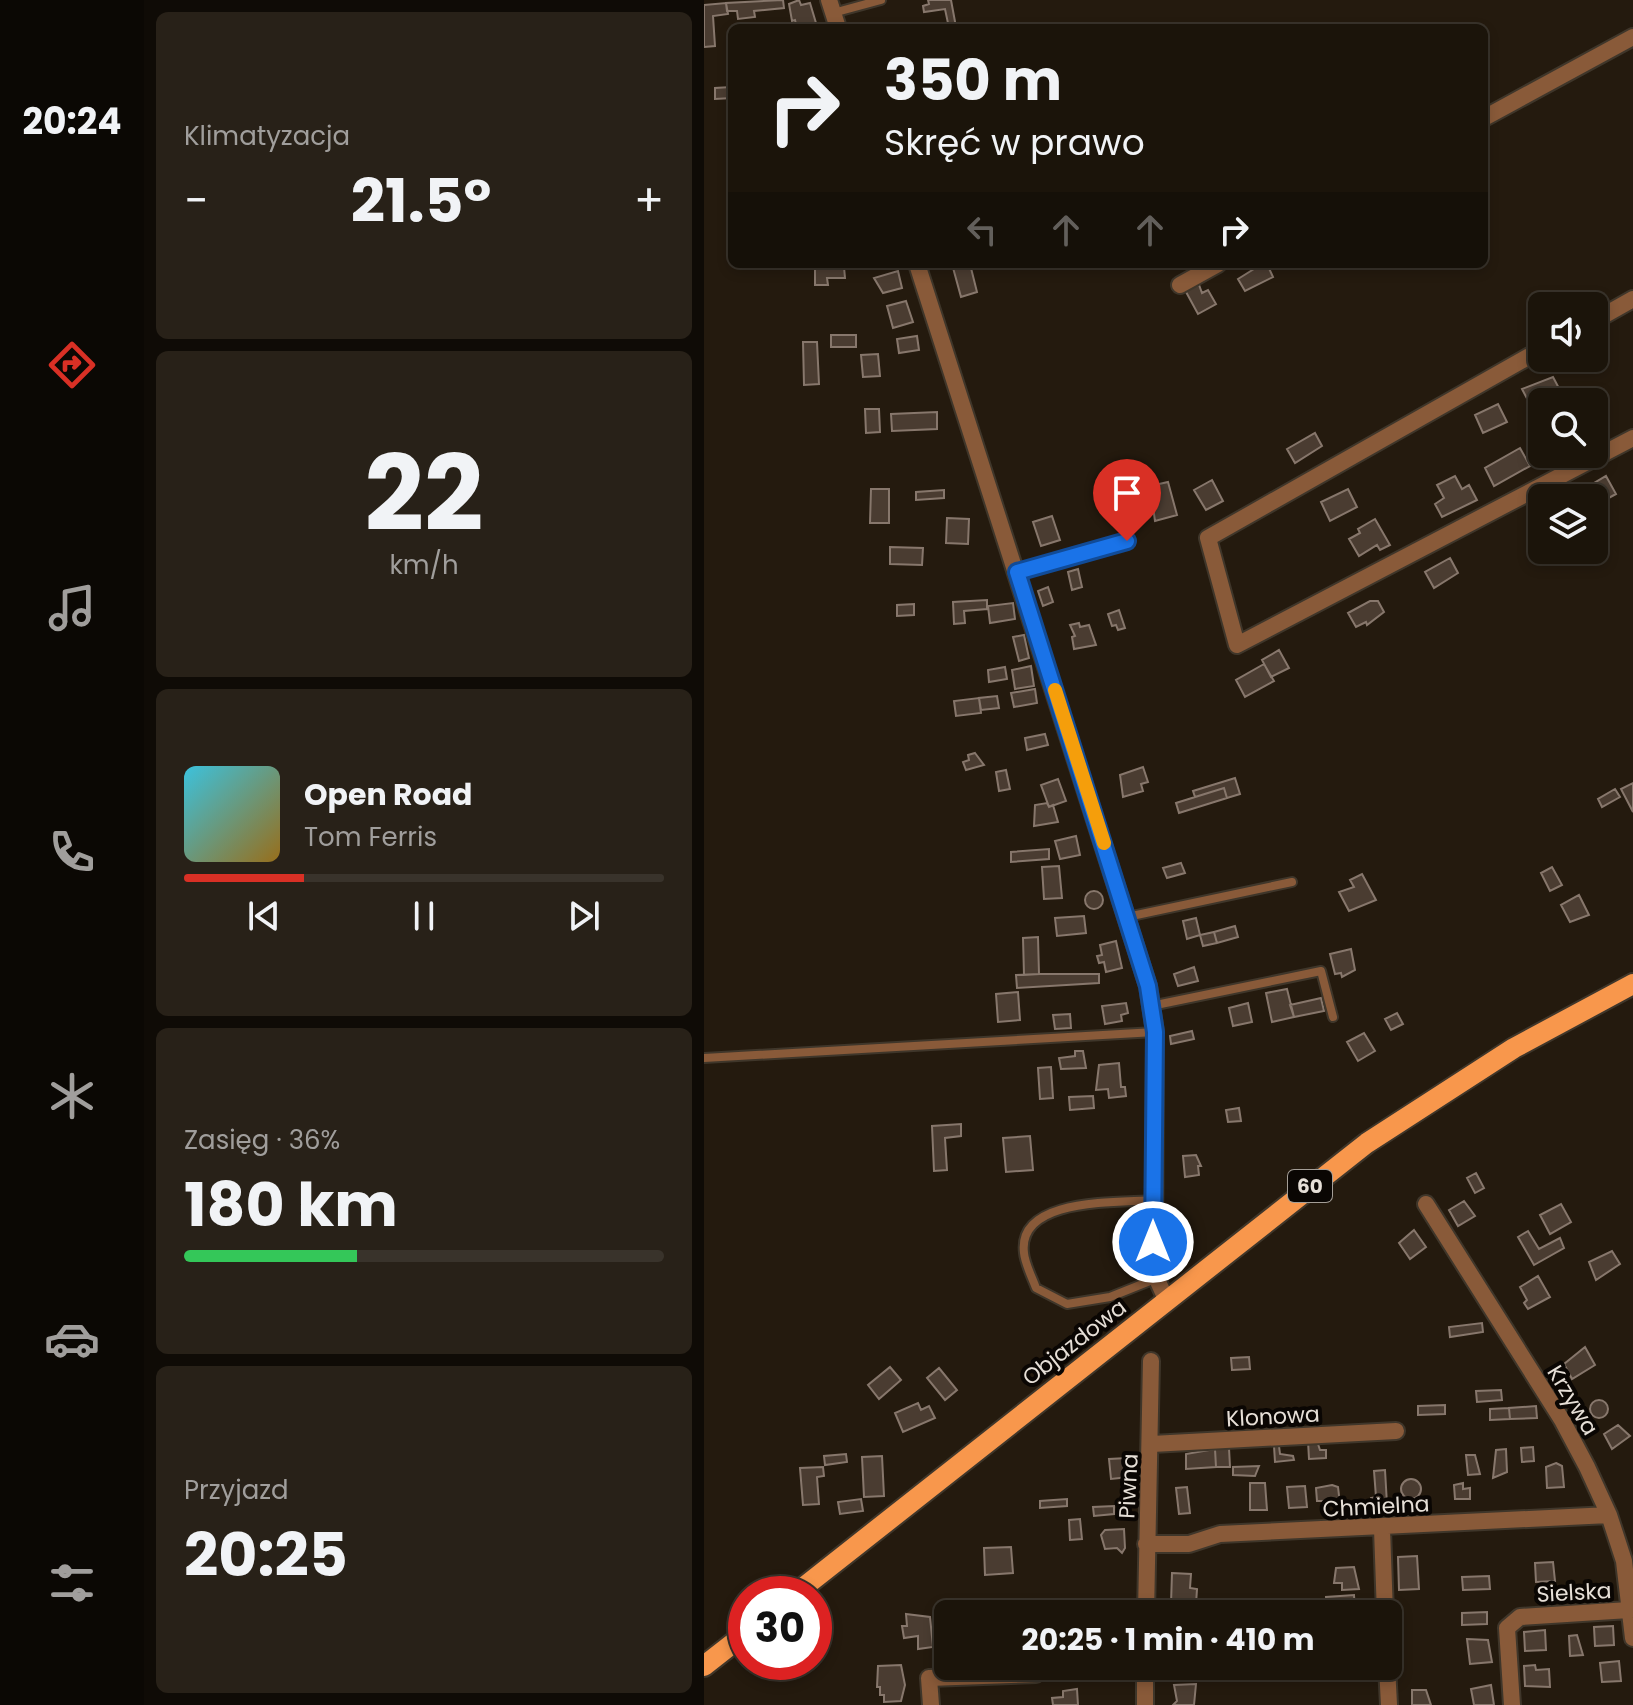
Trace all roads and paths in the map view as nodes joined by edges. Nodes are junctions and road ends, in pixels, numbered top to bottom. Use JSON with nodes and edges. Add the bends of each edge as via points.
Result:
{"nodes":[{"id":1,"x":881,"y":0,"type":"edge"},
{"id":2,"x":834,"y":14,"type":"edge"},
{"id":3,"x":1633,"y":37,"type":"edge"},
{"id":4,"x":1488,"y":116,"type":"edge"},
{"id":5,"x":918,"y":268,"type":"edge"},
{"id":6,"x":1211,"y":268,"type":"edge"},
{"id":7,"x":1180,"y":285,"type":"dead end"},
{"id":8,"x":1633,"y":299,"type":"edge"},
{"id":9,"x":1608,"y":313,"type":"edge"},
{"id":10,"x":1528,"y":357,"type":"edge"},
{"id":11,"x":1633,"y":438,"type":"edge"},
{"id":12,"x":1127,"y":541,"type":"dead end"},
{"id":13,"x":1017,"y":572,"type":"junction"},
{"id":14,"x":1292,"y":882,"type":"dead end"},
{"id":15,"x":1127,"y":917,"type":"junction"},
{"id":16,"x":1633,"y":984,"type":"edge"},
{"id":17,"x":1151,"y":1006,"type":"junction"},
{"id":18,"x":1333,"y":1017,"type":"dead end"},
{"id":19,"x":1155,"y":1032,"type":"junction"},
{"id":20,"x":704,"y":1058,"type":"edge"},
{"id":21,"x":1154,"y":1200,"type":"junction"},
{"id":22,"x":1426,"y":1204,"type":"dead end"},
{"id":23,"x":1155,"y":1279,"type":"junction"},
{"id":24,"x":1166,"y":1299,"type":"junction"},
{"id":25,"x":1151,"y":1361,"type":"dead end"},
{"id":26,"x":1396,"y":1431,"type":"dead end"},
{"id":27,"x":1152,"y":1444,"type":"junction"},
{"id":28,"x":1609,"y":1515,"type":"junction"},
{"id":29,"x":1382,"y":1529,"type":"junction"},
{"id":30,"x":1146,"y":1544,"type":"junction"},
{"id":31,"x":818,"y":1576,"type":"edge"},
{"id":32,"x":1146,"y":1600,"type":"edge"},
{"id":33,"x":1385,"y":1600,"type":"edge"},
{"id":34,"x":1629,"y":1610,"type":"junction"},
{"id":35,"x":1633,"y":1638,"type":"edge"},
{"id":36,"x":728,"y":1647,"type":"edge"},
{"id":37,"x":704,"y":1666,"type":"edge"},
{"id":38,"x":934,"y":1678,"type":"edge"},
{"id":39,"x":1145,"y":1680,"type":"edge"},
{"id":40,"x":1388,"y":1680,"type":"edge"},
{"id":41,"x":931,"y":1705,"type":"edge"},
{"id":42,"x":1145,"y":1705,"type":"edge"},
{"id":43,"x":1389,"y":1705,"type":"edge"},
{"id":44,"x":1512,"y":1705,"type":"edge"}],
"edges":[{"from":1,"to":2,"type":"lane"},
{"from":3,"to":4,"type":"street"},
{"from":5,"to":13,"type":"street"},
{"from":6,"to":7,"type":"street"},
{"from":8,"to":9,"type":"street"},
{"from":10,"to":11,"type":"street","via":[[1208,538],[1237,645]]},
{"from":12,"to":13,"type":"lane"},
{"from":13,"to":15,"type":"street"},
{"from":14,"to":15,"type":"lane"},
{"from":15,"to":17,"type":"street"},
{"from":16,"to":24,"type":"main road","name":"Objazdowa","number":"60","via":[[1514,1048],[1416,1110]]},
{"from":17,"to":18,"type":"lane","via":[[1321,971]]},
{"from":17,"to":19,"type":"street"},
{"from":19,"to":20,"type":"lane"},
{"from":19,"to":21,"type":"street"},
{"from":21,"to":23,"type":"street"},
{"from":21,"to":23,"type":"lane","via":[[1051,1210],[1032,1226],[1023,1250],[1036,1288],[1067,1304],[1110,1297]]},
{"from":22,"to":28,"type":"street","name":"Krzywa","via":[[1562,1420]]},
{"from":23,"to":24,"type":"street"},
{"from":24,"to":31,"type":"main road","name":"Objazdowa","number":"60"},
{"from":25,"to":27,"type":"street","name":"Piwna"},
{"from":26,"to":27,"type":"street","name":"Klonowa"},
{"from":27,"to":30,"type":"street","name":"Piwna"},
{"from":28,"to":29,"type":"street","name":"Chmielna"},
{"from":28,"to":34,"type":"street","name":"Krzywa","via":[[1624,1561]]},
{"from":29,"to":30,"type":"street","name":"Chmielna","via":[[1220,1534],[1189,1544]]},
{"from":29,"to":33,"type":"street"},
{"from":30,"to":32,"type":"street","name":"Piwna"},
{"from":34,"to":35,"type":"street","name":"Krzywa"},
{"from":34,"to":44,"type":"street","name":"Sielska","via":[[1520,1617],[1507,1628]]},
{"from":36,"to":37,"type":"main road"},
{"from":38,"to":41,"type":"street","via":[[929,1678]]},
{"from":39,"to":42,"type":"street"},
{"from":40,"to":43,"type":"street"}]}
